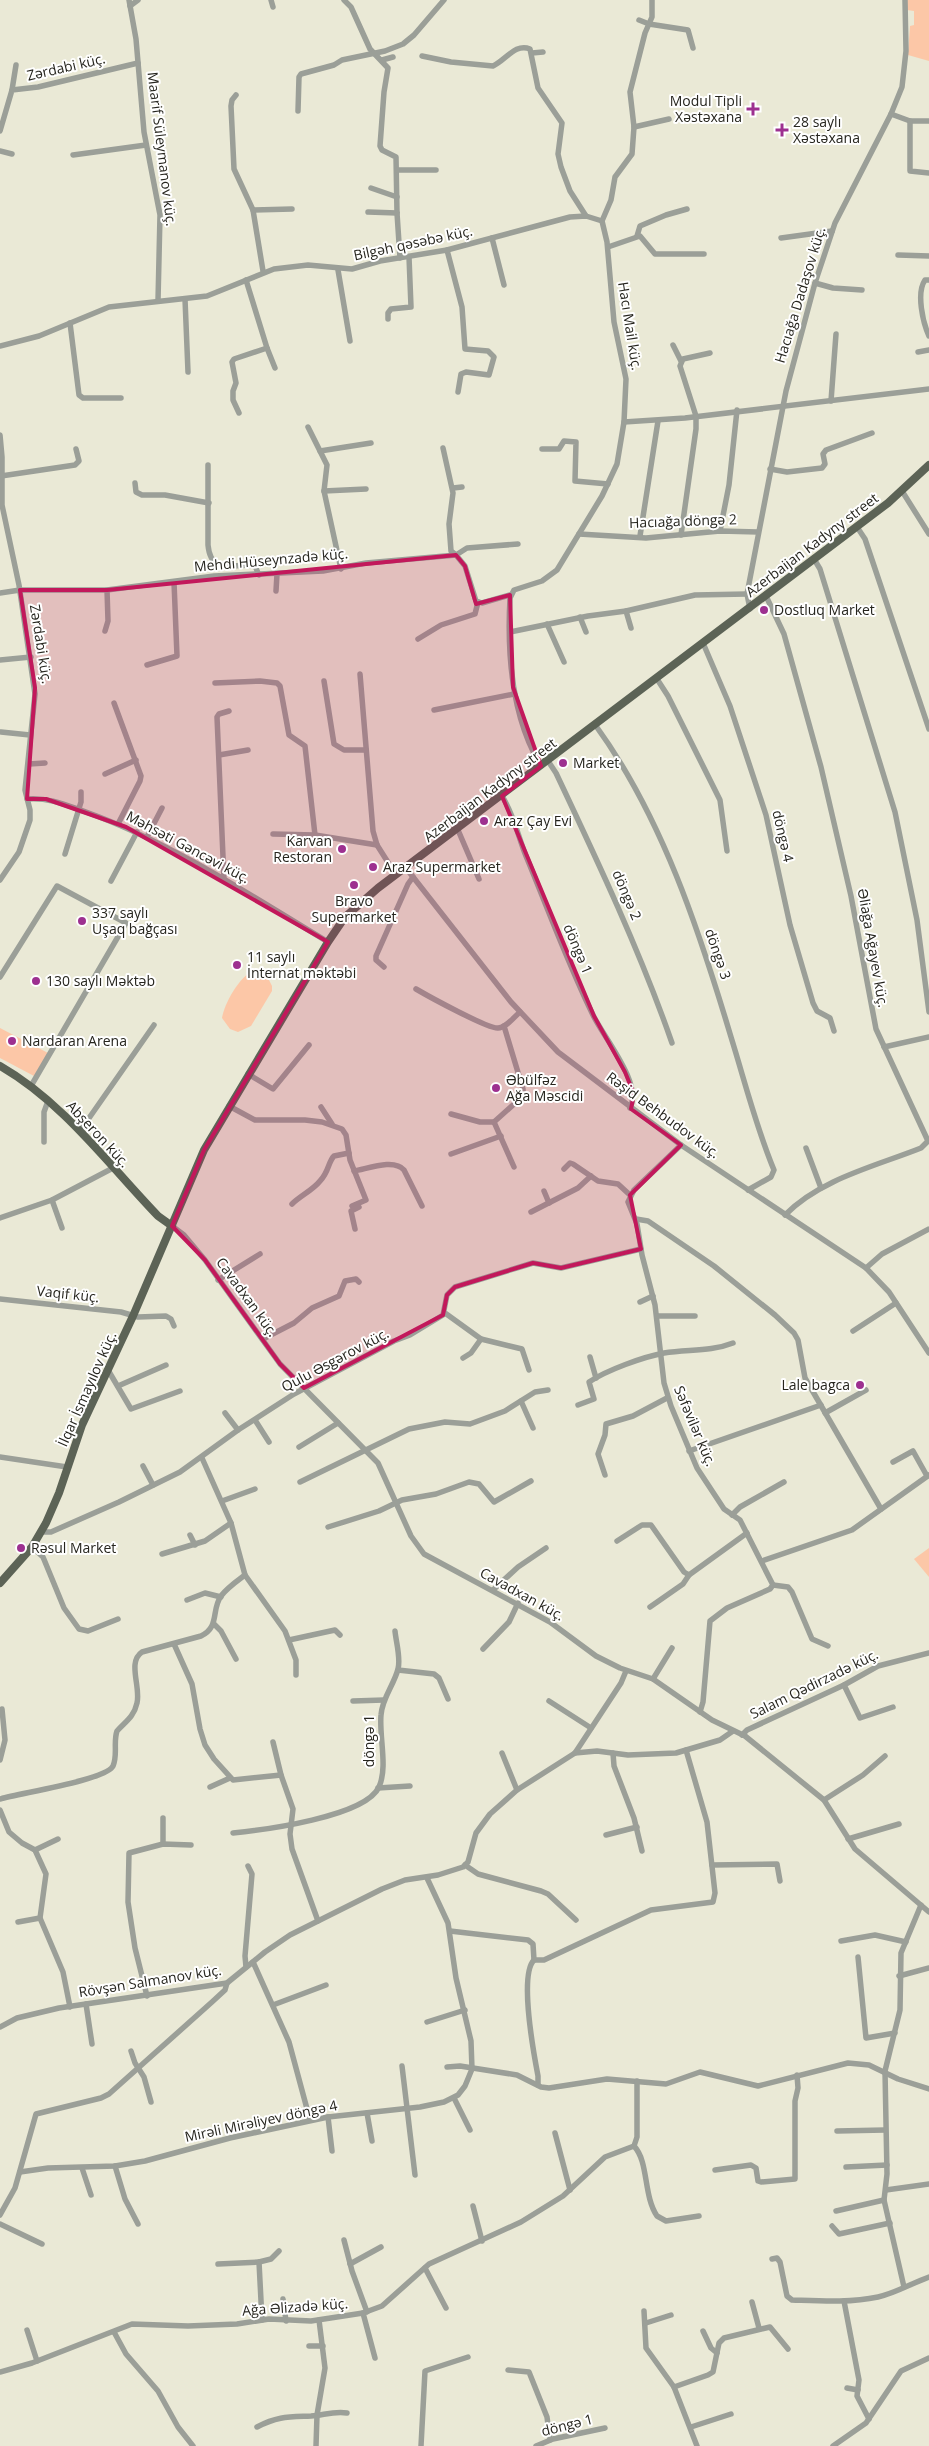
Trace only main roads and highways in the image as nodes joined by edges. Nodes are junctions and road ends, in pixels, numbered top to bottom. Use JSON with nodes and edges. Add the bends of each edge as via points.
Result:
{"nodes":[{"id":1,"x":929,"y":465,"type":"edge"},
{"id":2,"x":0,"y":1066,"type":"edge"},
{"id":3,"x":172,"y":1226,"type":"junction"},
{"id":4,"x":0,"y":1583,"type":"edge"}],
"edges":[{"from":1,"to":3,"type":"main road","name":"Azerbaijan Kadyny street","via":[[857,528],[351,911],[328,942],[229,1106],[201,1156]]},
{"from":2,"to":3,"type":"main road","name":"Abşeron küç.","via":[[48,1101],[158,1216]]},
{"from":3,"to":4,"type":"main road","name":"İlqar İsmayılov küç.","via":[[82,1425],[42,1532]]}]}
